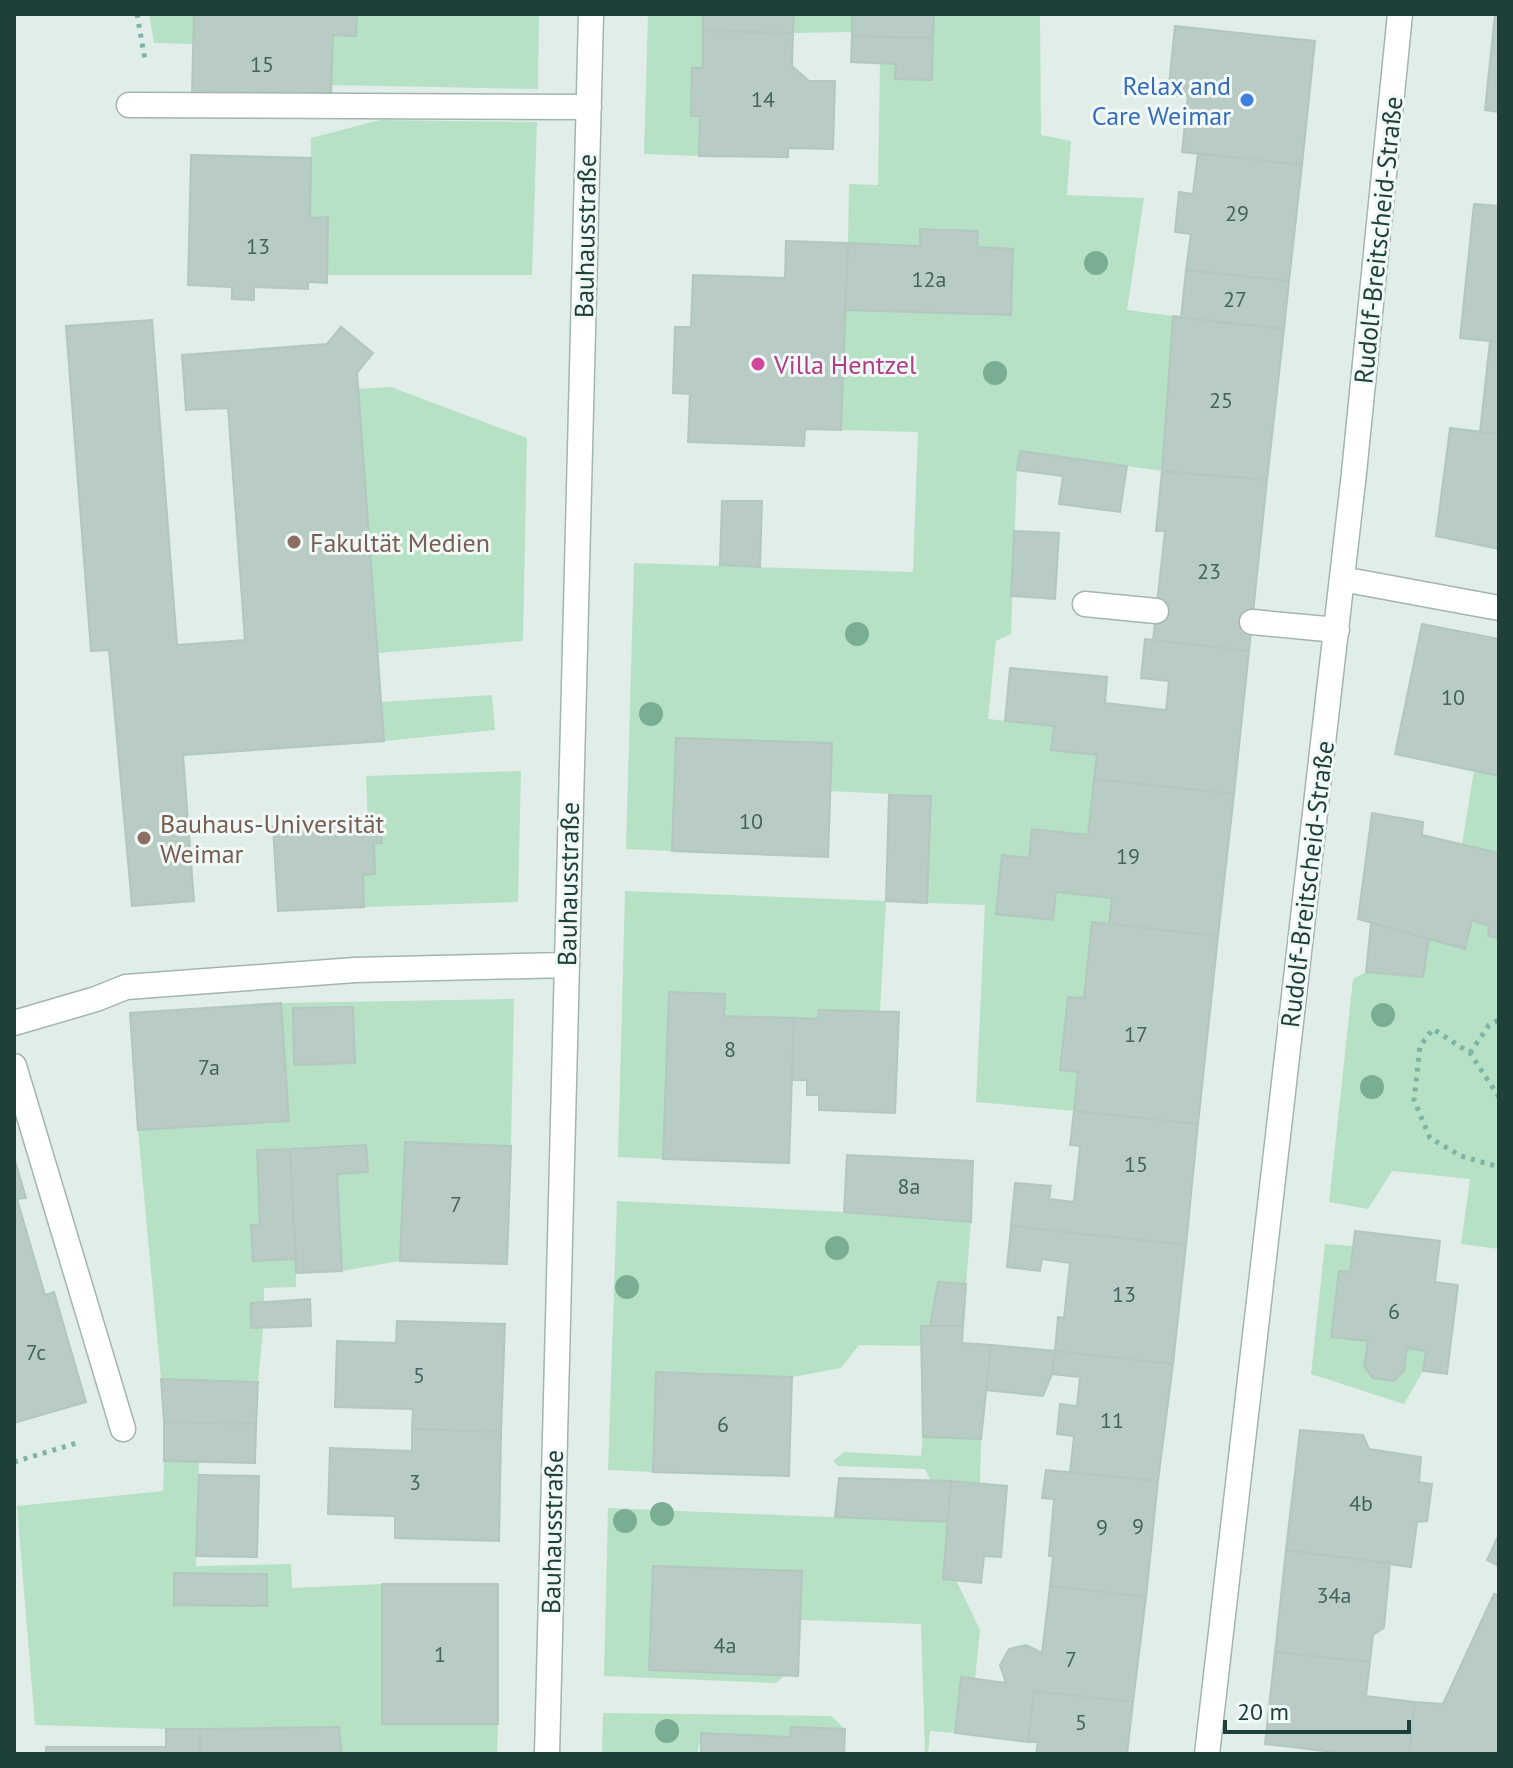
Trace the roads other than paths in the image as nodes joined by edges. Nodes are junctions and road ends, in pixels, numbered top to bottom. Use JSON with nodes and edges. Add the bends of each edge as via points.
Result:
{"nodes":[{"id":1,"x":591,"y":14,"type":"edge"},
{"id":2,"x":1400,"y":14,"type":"edge"},
{"id":3,"x":129,"y":105,"type":"dead end"},
{"id":4,"x":589,"y":107,"type":"junction"},
{"id":5,"x":1342,"y":579,"type":"junction"},
{"id":6,"x":1085,"y":604,"type":"dead end"},
{"id":7,"x":1499,"y":608,"type":"edge"},
{"id":8,"x":1156,"y":611,"type":"tunnel mouth"},
{"id":9,"x":1252,"y":622,"type":"tunnel mouth"},
{"id":10,"x":1337,"y":630,"type":"junction"},
{"id":11,"x":566,"y":965,"type":"junction"},
{"id":12,"x":14,"y":1023,"type":"edge"},
{"id":13,"x":14,"y":1066,"type":"edge"},
{"id":14,"x":123,"y":1429,"type":"road end"},
{"id":15,"x":547,"y":1754,"type":"edge"},
{"id":16,"x":1207,"y":1754,"type":"edge"}],
"edges":[{"from":1,"to":4,"type":"street","name":"Bauhausstraße"},
{"from":2,"to":5,"type":"street","name":"Rudolf-Breitscheid-Straße"},
{"from":3,"to":4,"type":"street"},
{"from":4,"to":11,"type":"street","name":"Bauhausstraße"},
{"from":5,"to":7,"type":"street"},
{"from":5,"to":10,"type":"street","name":"Rudolf-Breitscheid-Straße"},
{"from":6,"to":8,"type":"street"},
{"from":9,"to":10,"type":"street"},
{"from":10,"to":16,"type":"street","name":"Rudolf-Breitscheid-Straße"},
{"from":11,"to":12,"type":"street","via":[[355,970],[126,987]]},
{"from":11,"to":15,"type":"street","name":"Bauhausstraße"},
{"from":13,"to":14,"type":"street"}]}
